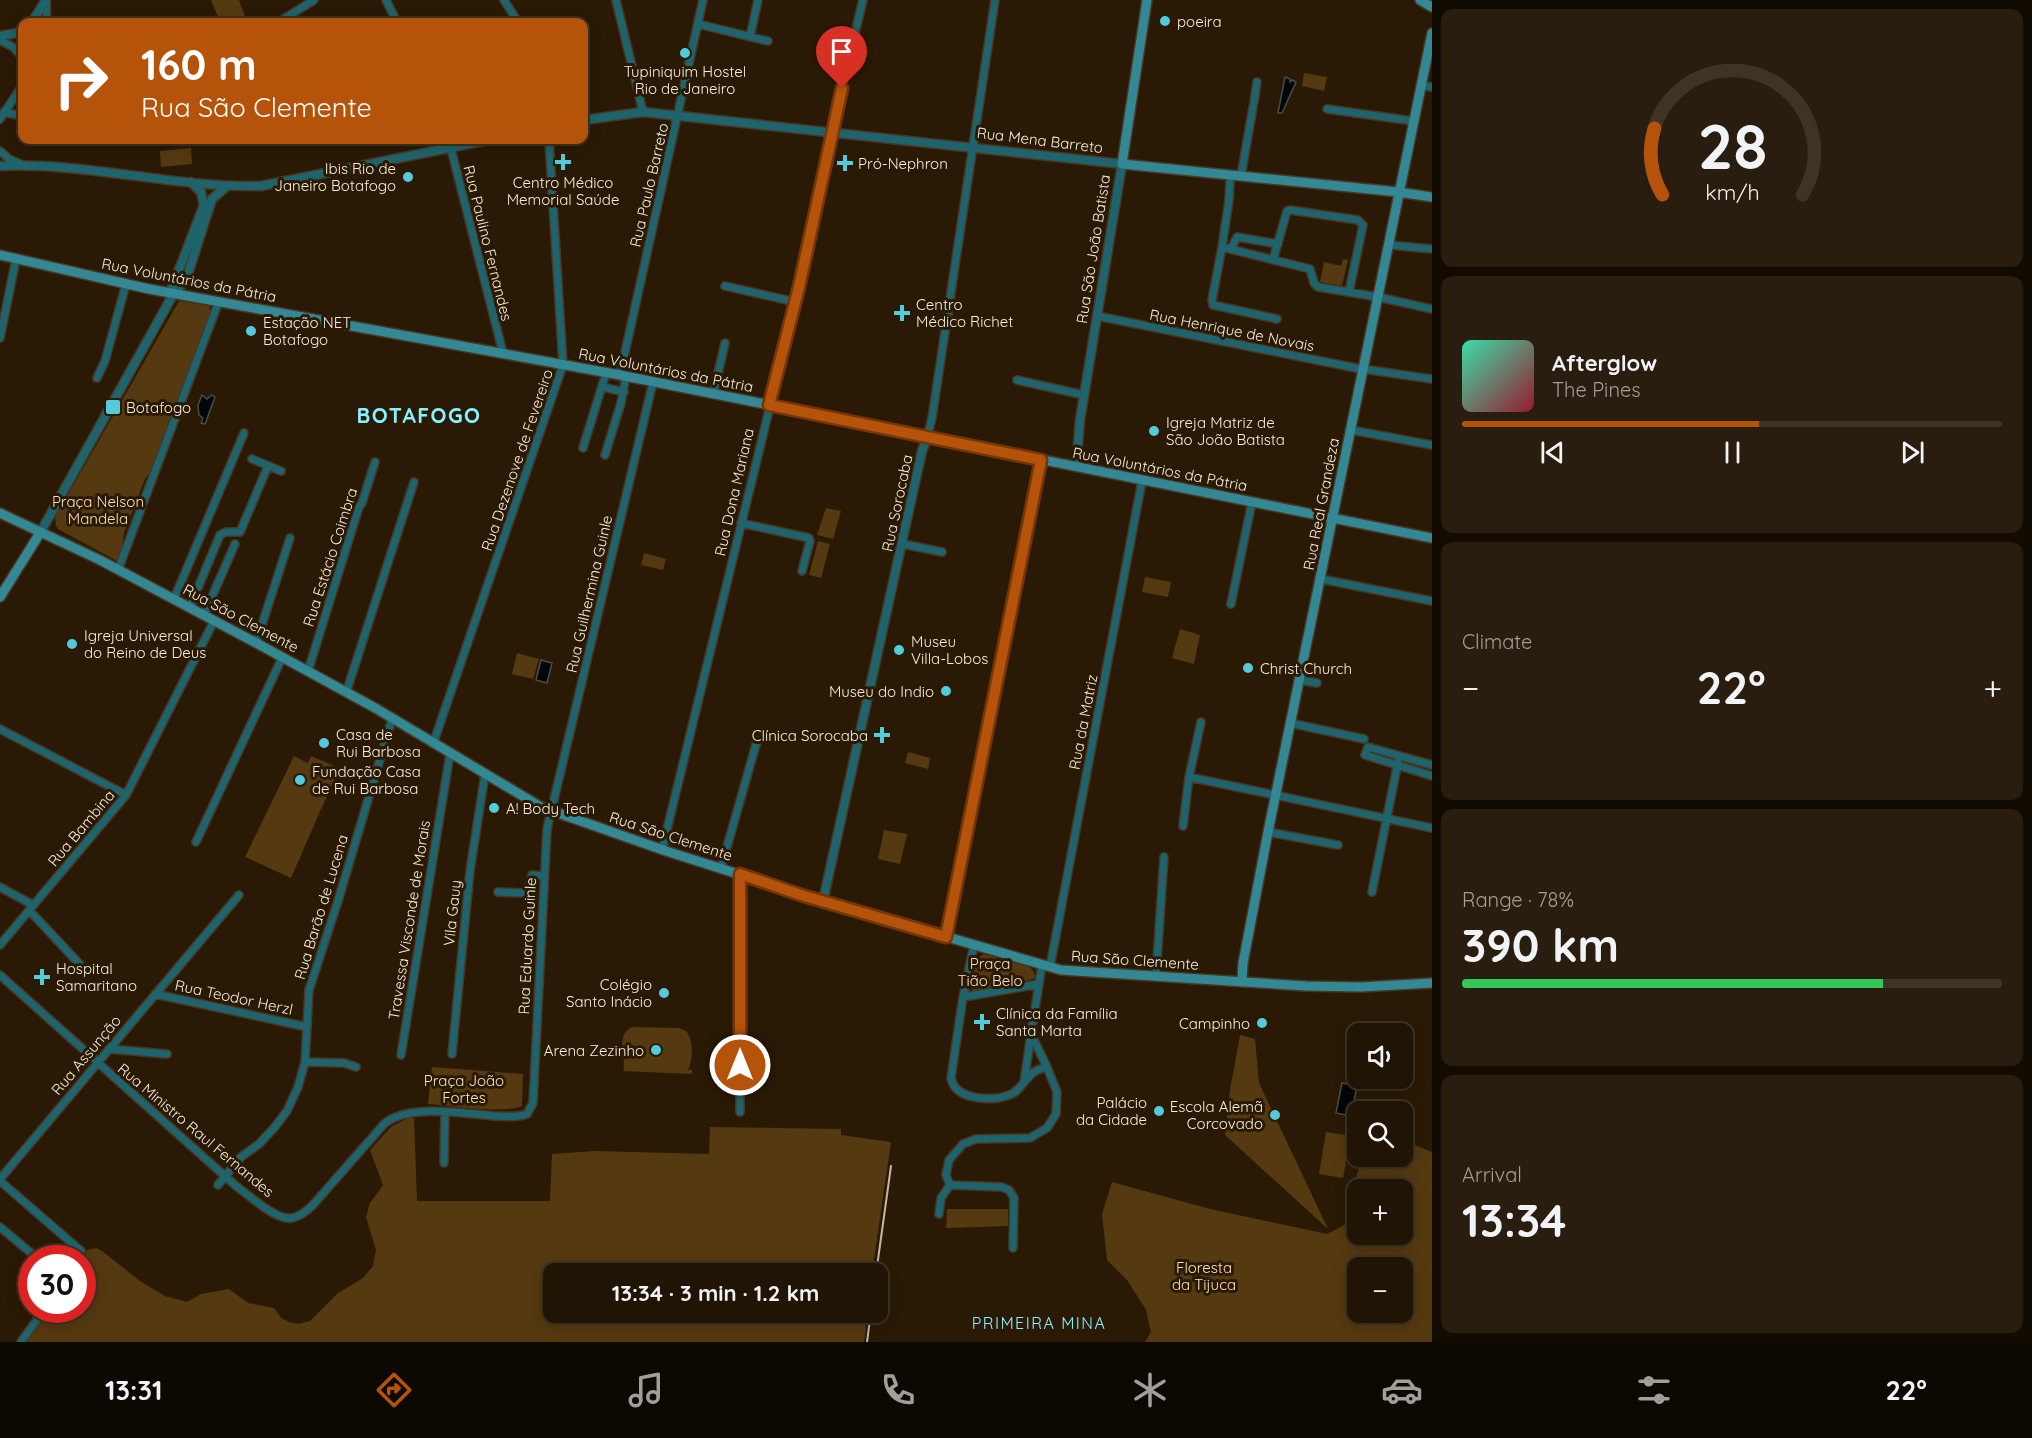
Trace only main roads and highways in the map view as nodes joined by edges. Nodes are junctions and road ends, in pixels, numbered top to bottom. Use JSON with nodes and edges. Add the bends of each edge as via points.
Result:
{"nodes":[{"id":1,"x":1148,"y":0,"type":"edge"},
{"id":2,"x":1420,"y":0,"type":"edge"},
{"id":3,"x":1432,"y":7,"type":"edge"},
{"id":4,"x":1432,"y":33,"type":"edge"},
{"id":5,"x":1122,"y":164,"type":"joint"},
{"id":6,"x":1398,"y":192,"type":"junction"},
{"id":7,"x":1432,"y":197,"type":"edge"},
{"id":8,"x":0,"y":255,"type":"edge"},
{"id":9,"x":0,"y":513,"type":"edge"},
{"id":10,"x":1333,"y":519,"type":"junction"},
{"id":11,"x":40,"y":533,"type":"junction"},
{"id":12,"x":1432,"y":538,"type":"edge"},
{"id":13,"x":0,"y":597,"type":"edge"},
{"id":14,"x":1242,"y":982,"type":"junction"},
{"id":15,"x":1432,"y":983,"type":"edge"}],
"edges":[{"from":1,"to":5,"type":"main road","name":"Rua São João Batista"},
{"from":2,"to":3,"type":"main road"},
{"from":4,"to":6,"type":"main road","name":"Rua Real Grandeza"},
{"from":5,"to":6,"type":"main road","name":"Rua Mena Barreto"},
{"from":6,"to":7,"type":"main road","name":"Rua Mena Barreto"},
{"from":6,"to":10,"type":"main road","name":"Rua Real Grandeza"},
{"from":8,"to":10,"type":"main road","name":"Rua Voluntários da Pátria","via":[[126,284],[623,376]]},
{"from":9,"to":11,"type":"main road","name":"Rua São Clemente"},
{"from":10,"to":12,"type":"main road","name":"Rua Voluntários da Pátria"},
{"from":10,"to":14,"type":"main road","name":"Rua Real Grandeza","via":[[1275,796]]},
{"from":11,"to":13,"type":"main road"},
{"from":11,"to":14,"type":"main road","name":"Rua São Clemente","via":[[308,671],[551,812],[823,901],[1046,966]]},
{"from":14,"to":15,"type":"main road","name":"Rua São Clemente","via":[[1354,987]]}]}
